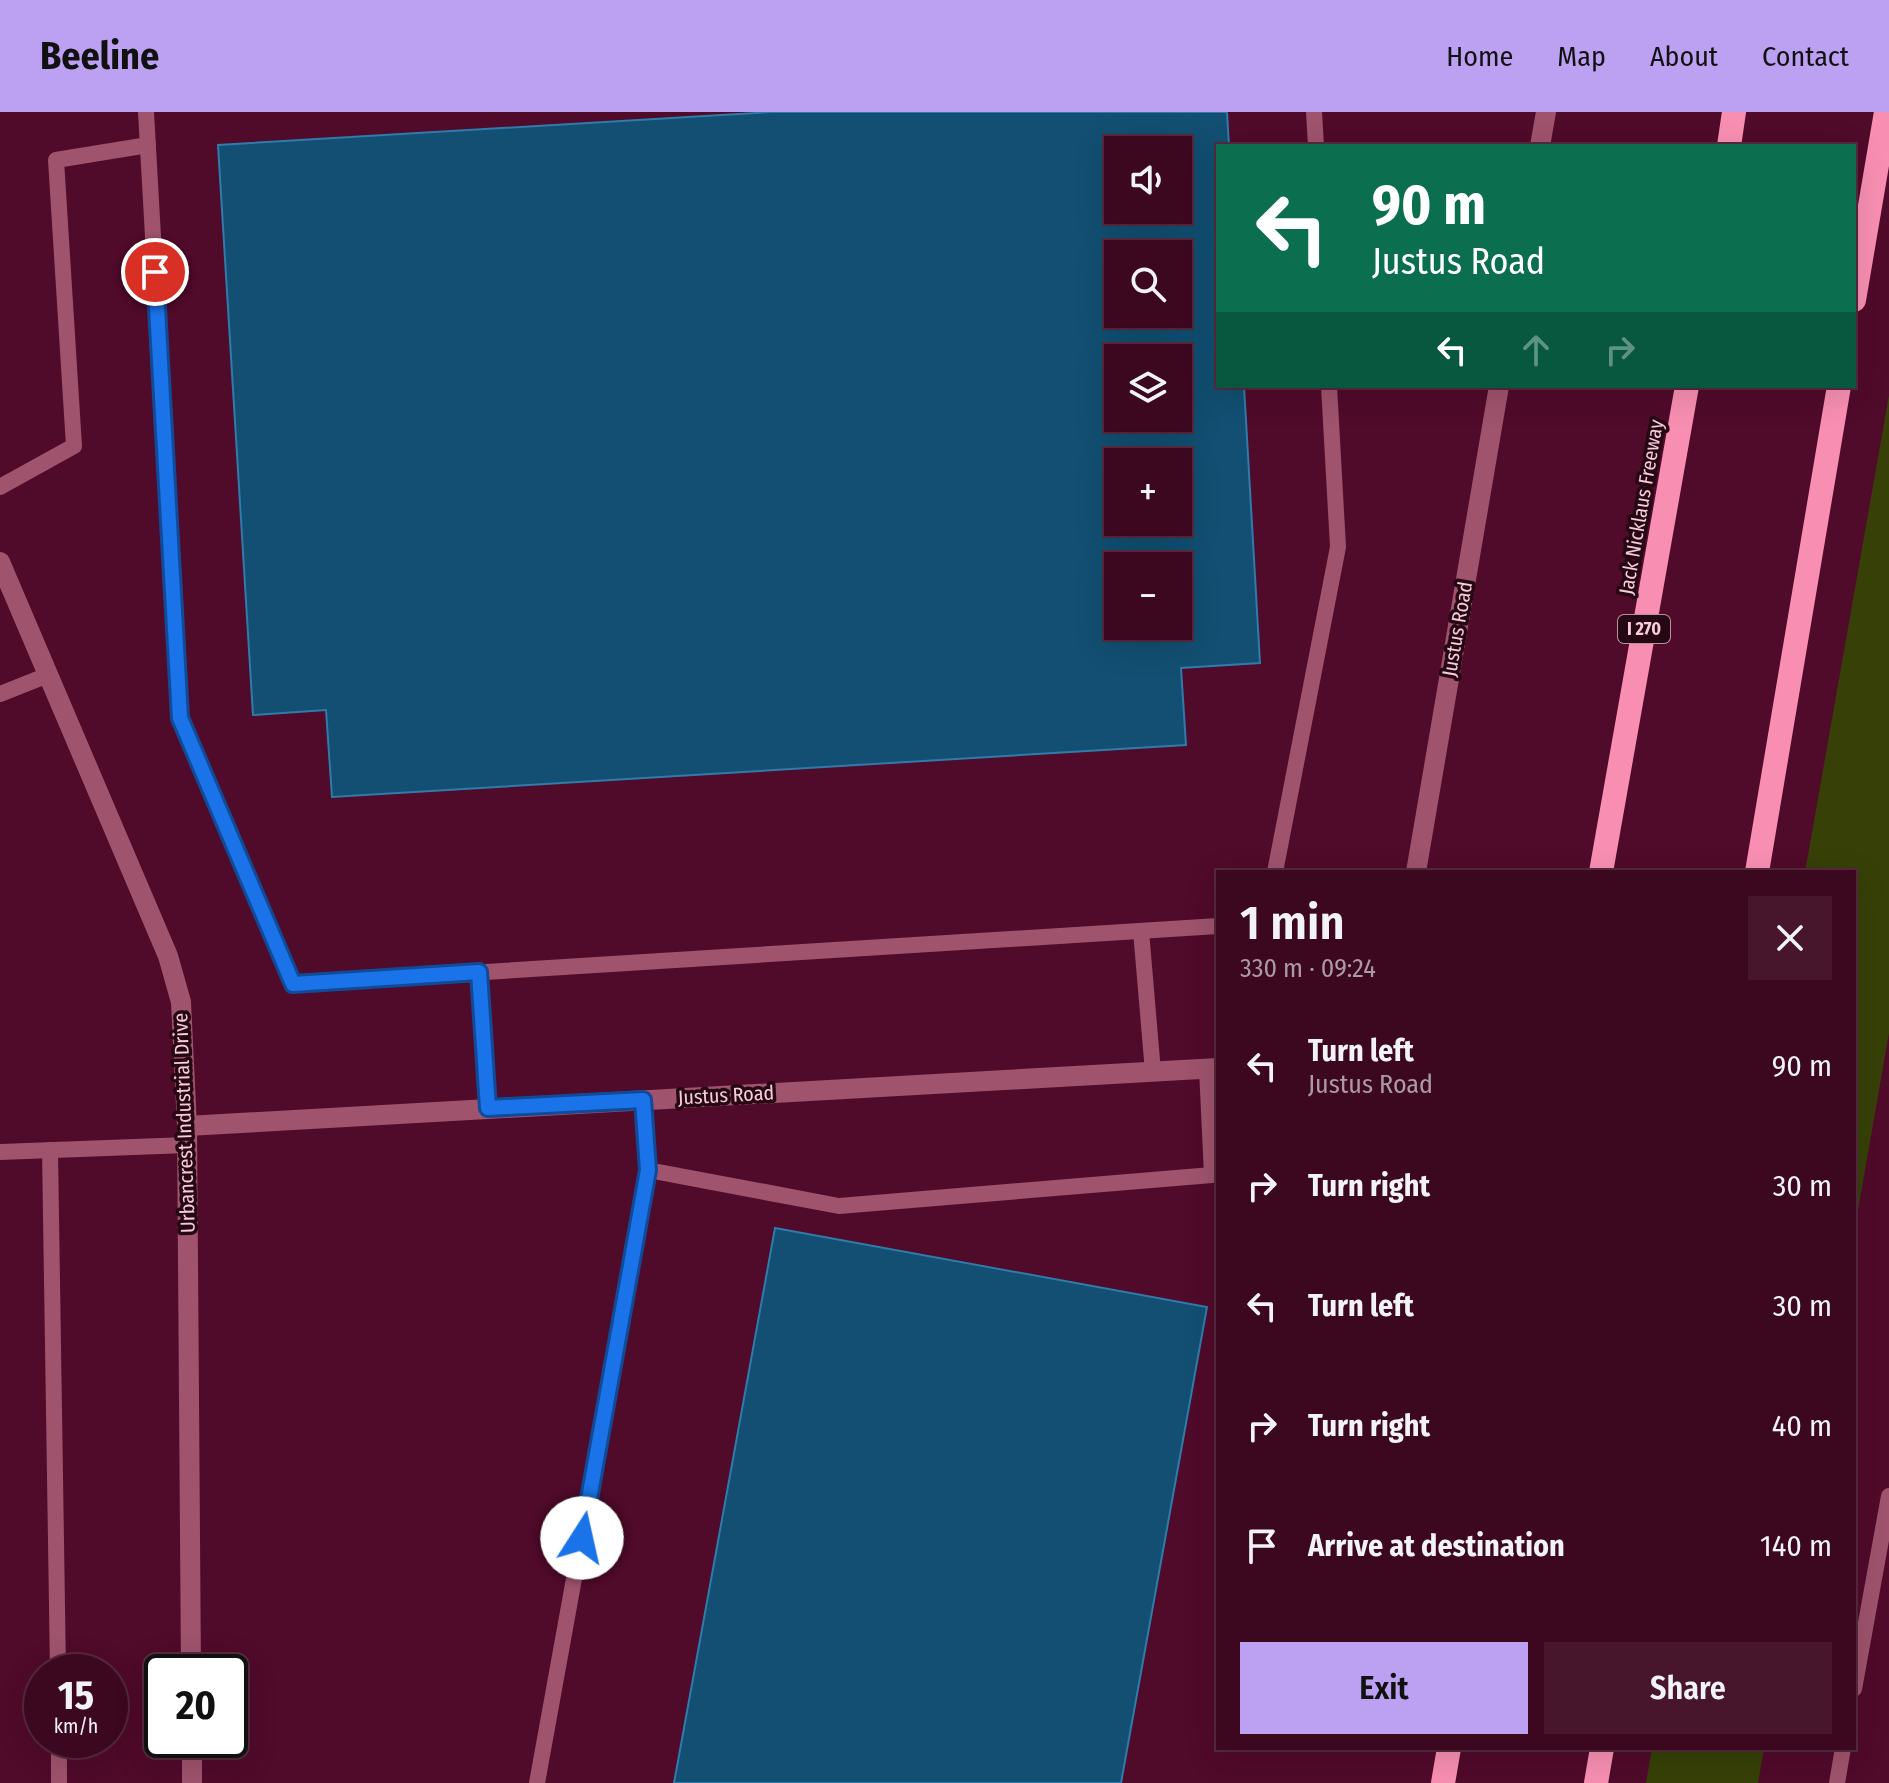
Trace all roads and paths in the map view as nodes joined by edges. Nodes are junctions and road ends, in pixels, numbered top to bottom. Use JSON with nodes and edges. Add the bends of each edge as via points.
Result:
{"nodes":[{"id":1,"x":146,"y":112,"type":"edge"},
{"id":2,"x":1314,"y":112,"type":"edge"},
{"id":3,"x":1546,"y":112,"type":"edge"},
{"id":4,"x":1734,"y":112,"type":"edge"},
{"id":5,"x":1886,"y":112,"type":"edge"},
{"id":6,"x":1316,"y":144,"type":"edge"},
{"id":7,"x":1540,"y":144,"type":"edge"},
{"id":8,"x":1729,"y":144,"type":"edge"},
{"id":9,"x":148,"y":145,"type":"junction"},
{"id":10,"x":1856,"y":288,"type":"edge"},
{"id":11,"x":1329,"y":388,"type":"edge"},
{"id":12,"x":1499,"y":388,"type":"edge"},
{"id":13,"x":1687,"y":388,"type":"edge"},
{"id":14,"x":1839,"y":388,"type":"edge"},
{"id":15,"x":0,"y":487,"type":"edge"},
{"id":16,"x":0,"y":562,"type":"edge"},
{"id":17,"x":48,"y":675,"type":"junction"},
{"id":18,"x":0,"y":694,"type":"edge"},
{"id":19,"x":1275,"y":870,"type":"edge"},
{"id":20,"x":1416,"y":870,"type":"edge"},
{"id":21,"x":1601,"y":870,"type":"edge"},
{"id":22,"x":1757,"y":870,"type":"edge"},
{"id":23,"x":1216,"y":926,"type":"edge"},
{"id":24,"x":1141,"y":931,"type":"junction"},
{"id":25,"x":479,"y":972,"type":"junction"},
{"id":26,"x":1212,"y":1069,"type":"edge"},
{"id":27,"x":1153,"y":1072,"type":"junction"},
{"id":28,"x":643,"y":1100,"type":"junction"},
{"id":29,"x":488,"y":1108,"type":"junction"},
{"id":30,"x":187,"y":1135,"type":"junction"},
{"id":31,"x":50,"y":1150,"type":"junction"},
{"id":32,"x":0,"y":1152,"type":"edge"},
{"id":33,"x":648,"y":1170,"type":"junction"},
{"id":34,"x":1889,"y":1496,"type":"edge"},
{"id":35,"x":58,"y":1654,"type":"edge"},
{"id":36,"x":191,"y":1654,"type":"edge"},
{"id":37,"x":1856,"y":1678,"type":"edge"},
{"id":38,"x":1449,"y":1750,"type":"edge"},
{"id":39,"x":1602,"y":1750,"type":"edge"},
{"id":40,"x":1843,"y":1750,"type":"edge"},
{"id":41,"x":59,"y":1758,"type":"edge"},
{"id":42,"x":192,"y":1758,"type":"edge"},
{"id":43,"x":59,"y":1783,"type":"edge"},
{"id":44,"x":192,"y":1783,"type":"edge"},
{"id":45,"x":537,"y":1783,"type":"edge"},
{"id":46,"x":1443,"y":1783,"type":"edge"},
{"id":47,"x":1596,"y":1783,"type":"edge"},
{"id":48,"x":1837,"y":1783,"type":"edge"}],
"edges":[{"from":1,"to":9,"type":"lane"},
{"from":2,"to":6,"type":"lane"},
{"from":3,"to":7,"type":"street"},
{"from":4,"to":8,"type":"highway"},
{"from":5,"to":10,"type":"highway"},
{"from":9,"to":15,"type":"lane","via":[[56,160],[74,446]]},
{"from":9,"to":25,"type":"lane","via":[[180,718],[293,984]]},
{"from":11,"to":19,"type":"lane","via":[[1338,547]]},
{"from":12,"to":20,"type":"street","name":"Justus Road"},
{"from":13,"to":21,"type":"highway","name":"Jack Nicklaus Freeway","number":"I 270"},
{"from":14,"to":22,"type":"highway"},
{"from":16,"to":17,"type":"street","name":"Urbancrest Industrial Drive"},
{"from":17,"to":18,"type":"lane"},
{"from":17,"to":30,"type":"street","name":"Urbancrest Industrial Drive","via":[[168,956],[181,1002]]},
{"from":23,"to":24,"type":"lane"},
{"from":24,"to":25,"type":"lane"},
{"from":24,"to":27,"type":"lane"},
{"from":25,"to":29,"type":"lane"},
{"from":26,"to":27,"type":"street","name":"Justus Road"},
{"from":26,"to":33,"type":"lane","via":[[1212,1175],[839,1206]]},
{"from":27,"to":28,"type":"street","name":"Justus Road"},
{"from":28,"to":29,"type":"street","name":"Justus Road"},
{"from":28,"to":33,"type":"lane"},
{"from":29,"to":30,"type":"street","name":"Justus Road"},
{"from":30,"to":31,"type":"lane"},
{"from":30,"to":36,"type":"street","name":"Urbancrest Industrial Drive"},
{"from":31,"to":32,"type":"lane"},
{"from":31,"to":35,"type":"lane"},
{"from":33,"to":45,"type":"lane"},
{"from":34,"to":37,"type":"lane"},
{"from":38,"to":46,"type":"highway"},
{"from":39,"to":47,"type":"highway"},
{"from":40,"to":48,"type":"lane"},
{"from":41,"to":43,"type":"lane"},
{"from":42,"to":44,"type":"street"}]}
